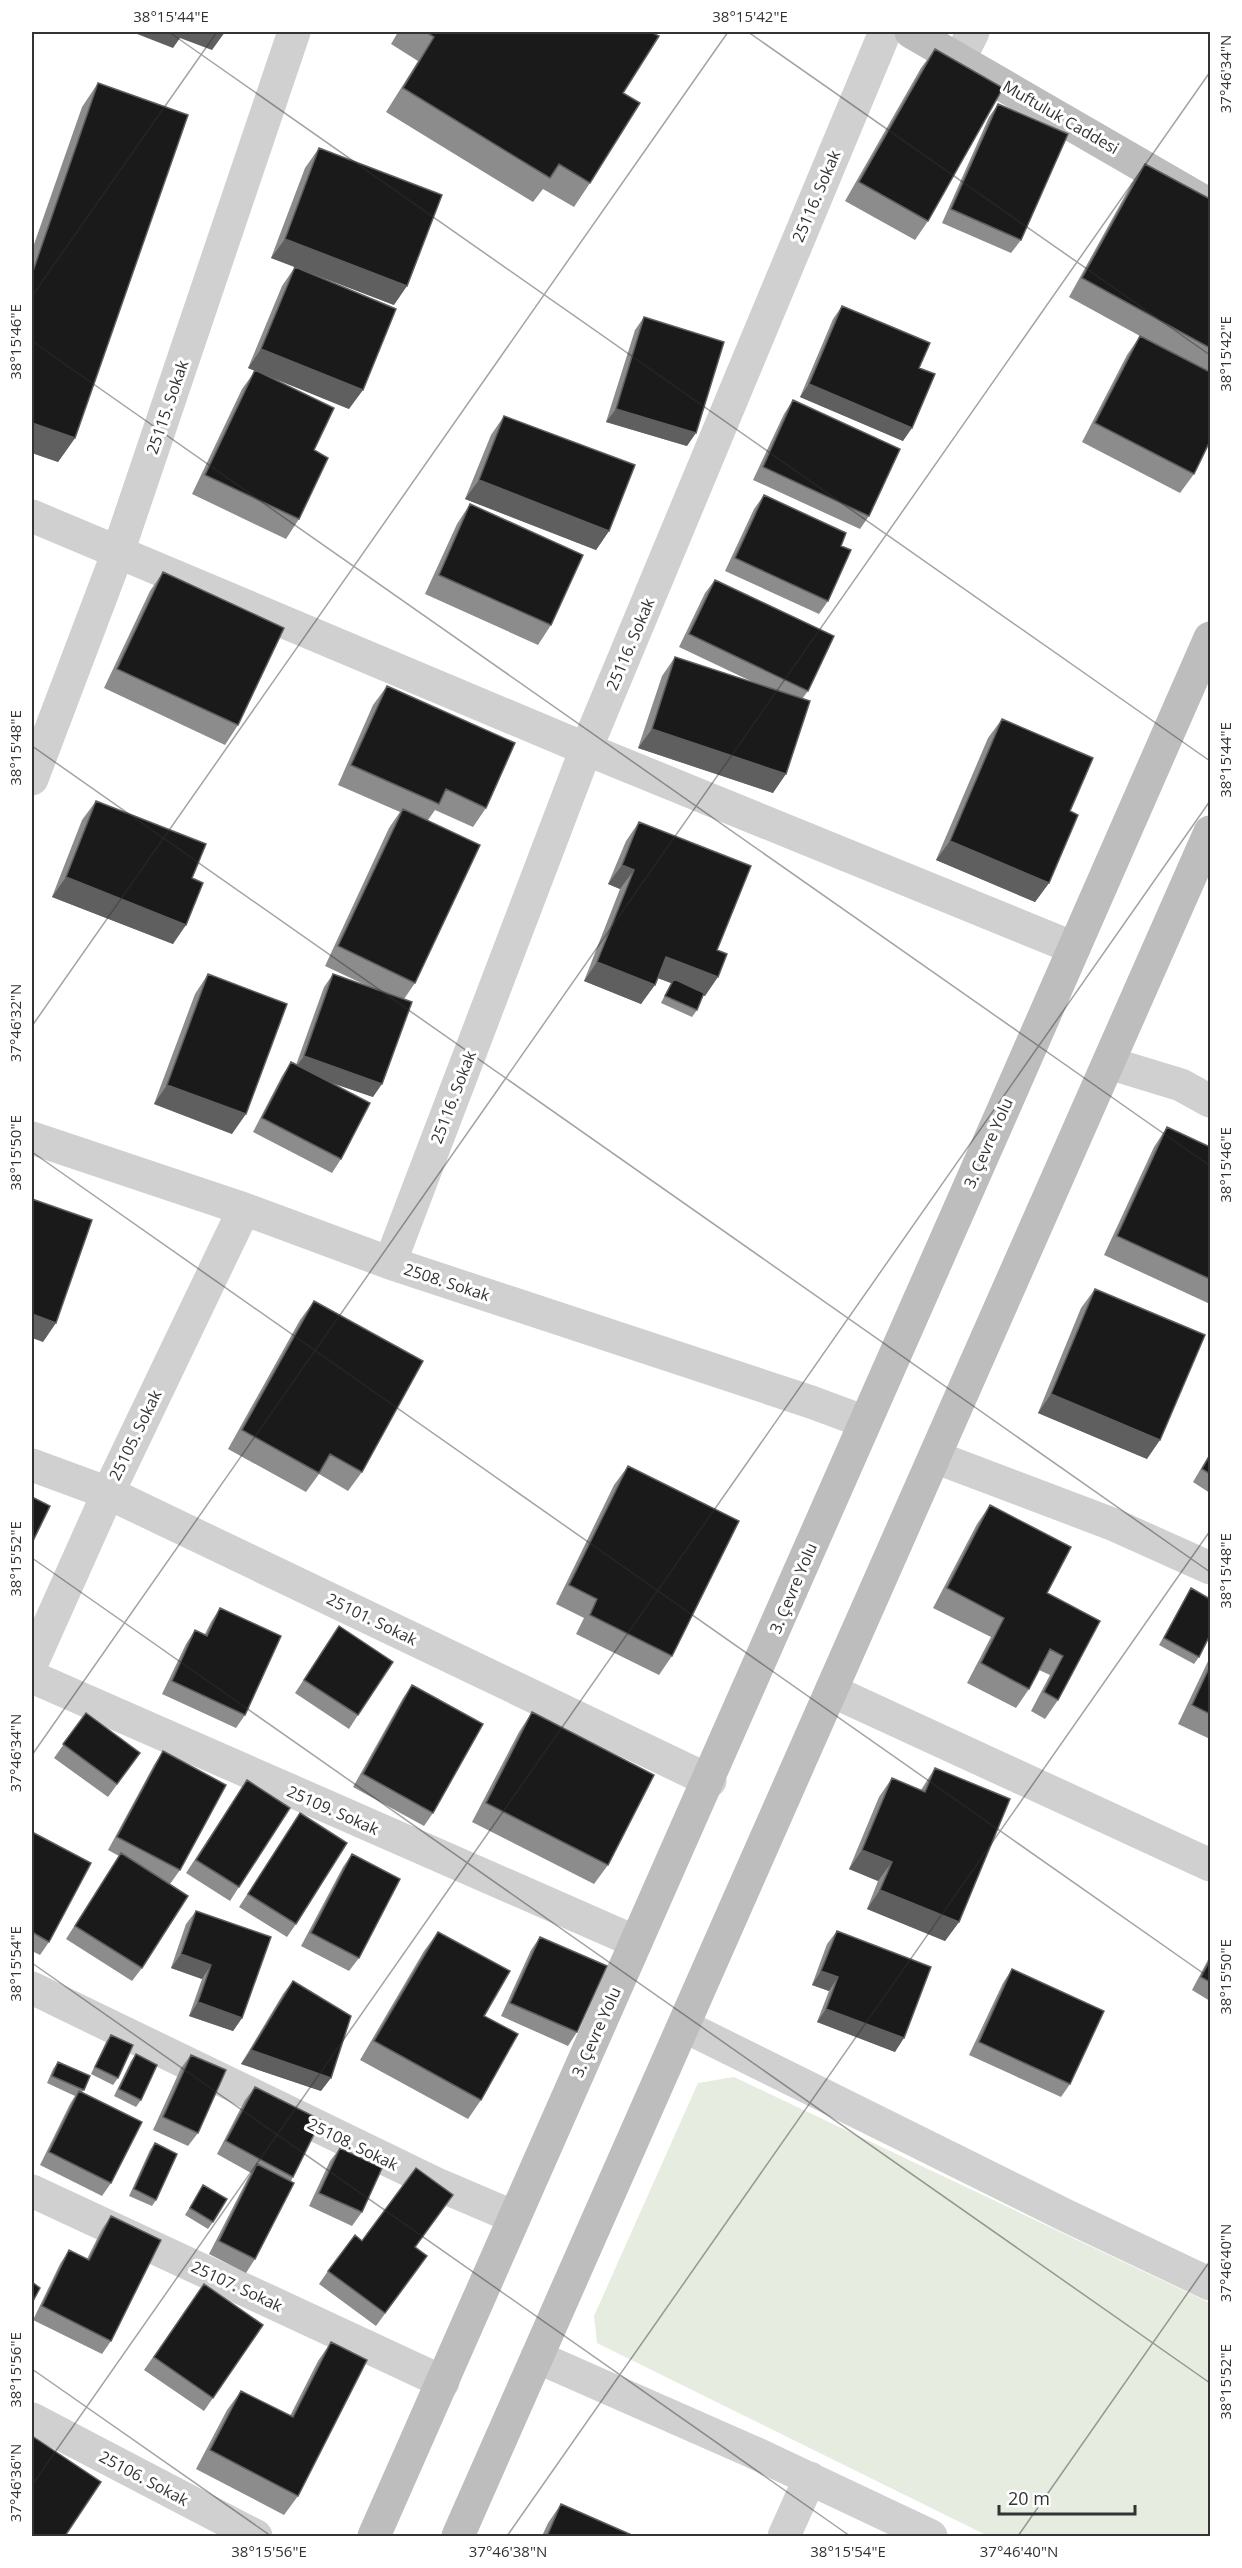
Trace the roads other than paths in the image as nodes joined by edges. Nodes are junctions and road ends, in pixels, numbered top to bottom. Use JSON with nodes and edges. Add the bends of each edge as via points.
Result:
{"nodes":[{"id":1,"x":294,"y":32,"type":"edge"},
{"id":2,"x":885,"y":32,"type":"edge"},
{"id":3,"x":911,"y":32,"type":"edge"},
{"id":4,"x":967,"y":45,"type":"edge"},
{"id":5,"x":1210,"y":205,"type":"edge"},
{"id":6,"x":32,"y":516,"type":"edge"},
{"id":7,"x":118,"y":552,"type":"junction"},
{"id":8,"x":1210,"y":638,"type":"edge"},
{"id":9,"x":586,"y":749,"type":"junction"},
{"id":10,"x":32,"y":778,"type":"edge"},
{"id":11,"x":1210,"y":832,"type":"edge"},
{"id":12,"x":1074,"y":948,"type":"junction"},
{"id":13,"x":1108,"y":1063,"type":"junction"},
{"id":14,"x":1210,"y":1101,"type":"edge"},
{"id":15,"x":32,"y":1138,"type":"edge"},
{"id":16,"x":244,"y":1209,"type":"junction"},
{"id":17,"x":390,"y":1263,"type":"junction"},
{"id":18,"x":865,"y":1422,"type":"junction"},
{"id":19,"x":934,"y":1457,"type":"junction"},
{"id":20,"x":32,"y":1466,"type":"edge"},
{"id":21,"x":108,"y":1492,"type":"junction"},
{"id":22,"x":1210,"y":1568,"type":"edge"},
{"id":23,"x":32,"y":1663,"type":"edge"},
{"id":24,"x":32,"y":1677,"type":"edge"},
{"id":25,"x":831,"y":1691,"type":"junction"},
{"id":26,"x":710,"y":1781,"type":"junction"},
{"id":27,"x":1210,"y":1865,"type":"edge"},
{"id":28,"x":636,"y":1942,"type":"junction"},
{"id":29,"x":32,"y":1988,"type":"edge"},
{"id":30,"x":684,"y":2026,"type":"junction"},
{"id":31,"x":32,"y":2191,"type":"edge"},
{"id":32,"x":514,"y":2217,"type":"junction"},
{"id":33,"x":1210,"y":2284,"type":"edge"},
{"id":34,"x":537,"y":2357,"type":"junction"},
{"id":35,"x":443,"y":2382,"type":"junction"},
{"id":36,"x":32,"y":2420,"type":"edge"},
{"id":37,"x":810,"y":2478,"type":"junction"},
{"id":38,"x":256,"y":2536,"type":"edge"},
{"id":39,"x":374,"y":2536,"type":"edge"},
{"id":40,"x":458,"y":2536,"type":"edge"},
{"id":41,"x":784,"y":2536,"type":"edge"},
{"id":42,"x":931,"y":2536,"type":"edge"}],
"edges":[{"from":1,"to":7,"type":"street","name":"25115. Sokak"},
{"from":2,"to":9,"type":"street","name":"25116. Sokak"},
{"from":3,"to":4,"type":"main road","name":"Muftuluk Caddesi"},
{"from":4,"to":5,"type":"main road","name":"Muftuluk Caddesi"},
{"from":6,"to":7,"type":"street"},
{"from":7,"to":9,"type":"street"},
{"from":7,"to":10,"type":"street","name":"25115. Sokak"},
{"from":8,"to":12,"type":"main road","name":"3. Çevre Yolu"},
{"from":9,"to":12,"type":"street"},
{"from":9,"to":17,"type":"street","name":"25116. Sokak"},
{"from":11,"to":13,"type":"main road"},
{"from":12,"to":18,"type":"main road","name":"3. Çevre Yolu"},
{"from":13,"to":14,"type":"street","via":[[1181,1085]]},
{"from":13,"to":19,"type":"main road"},
{"from":15,"to":16,"type":"street","name":"2508. Sokak"},
{"from":16,"to":17,"type":"street","name":"2508. Sokak"},
{"from":16,"to":21,"type":"street","name":"25105. Sokak"},
{"from":17,"to":18,"type":"street","name":"2508. Sokak"},
{"from":18,"to":26,"type":"main road","name":"3. Çevre Yolu"},
{"from":19,"to":22,"type":"street","via":[[1112,1524]]},
{"from":19,"to":25,"type":"main road"},
{"from":20,"to":21,"type":"street","name":"25101. Sokak"},
{"from":21,"to":23,"type":"street","name":"25105. Sokak"},
{"from":21,"to":26,"type":"street","name":"25101. Sokak"},
{"from":24,"to":28,"type":"street","name":"25109. Sokak"},
{"from":25,"to":27,"type":"street"},
{"from":25,"to":30,"type":"main road"},
{"from":26,"to":28,"type":"main road","name":"3. Çevre Yolu"},
{"from":28,"to":32,"type":"main road","name":"3. Çevre Yolu"},
{"from":29,"to":32,"type":"street","name":"25108. Sokak","via":[[429,2180]]},
{"from":30,"to":33,"type":"street"},
{"from":30,"to":34,"type":"main road"},
{"from":31,"to":35,"type":"street","name":"25107. Sokak"},
{"from":32,"to":35,"type":"main road","name":"3. Çevre Yolu"},
{"from":34,"to":37,"type":"street"},
{"from":34,"to":40,"type":"main road"},
{"from":35,"to":39,"type":"main road","name":"3. Çevre Yolu"},
{"from":36,"to":38,"type":"street","name":"25106. Sokak"},
{"from":37,"to":41,"type":"street"},
{"from":37,"to":42,"type":"street"}]}
